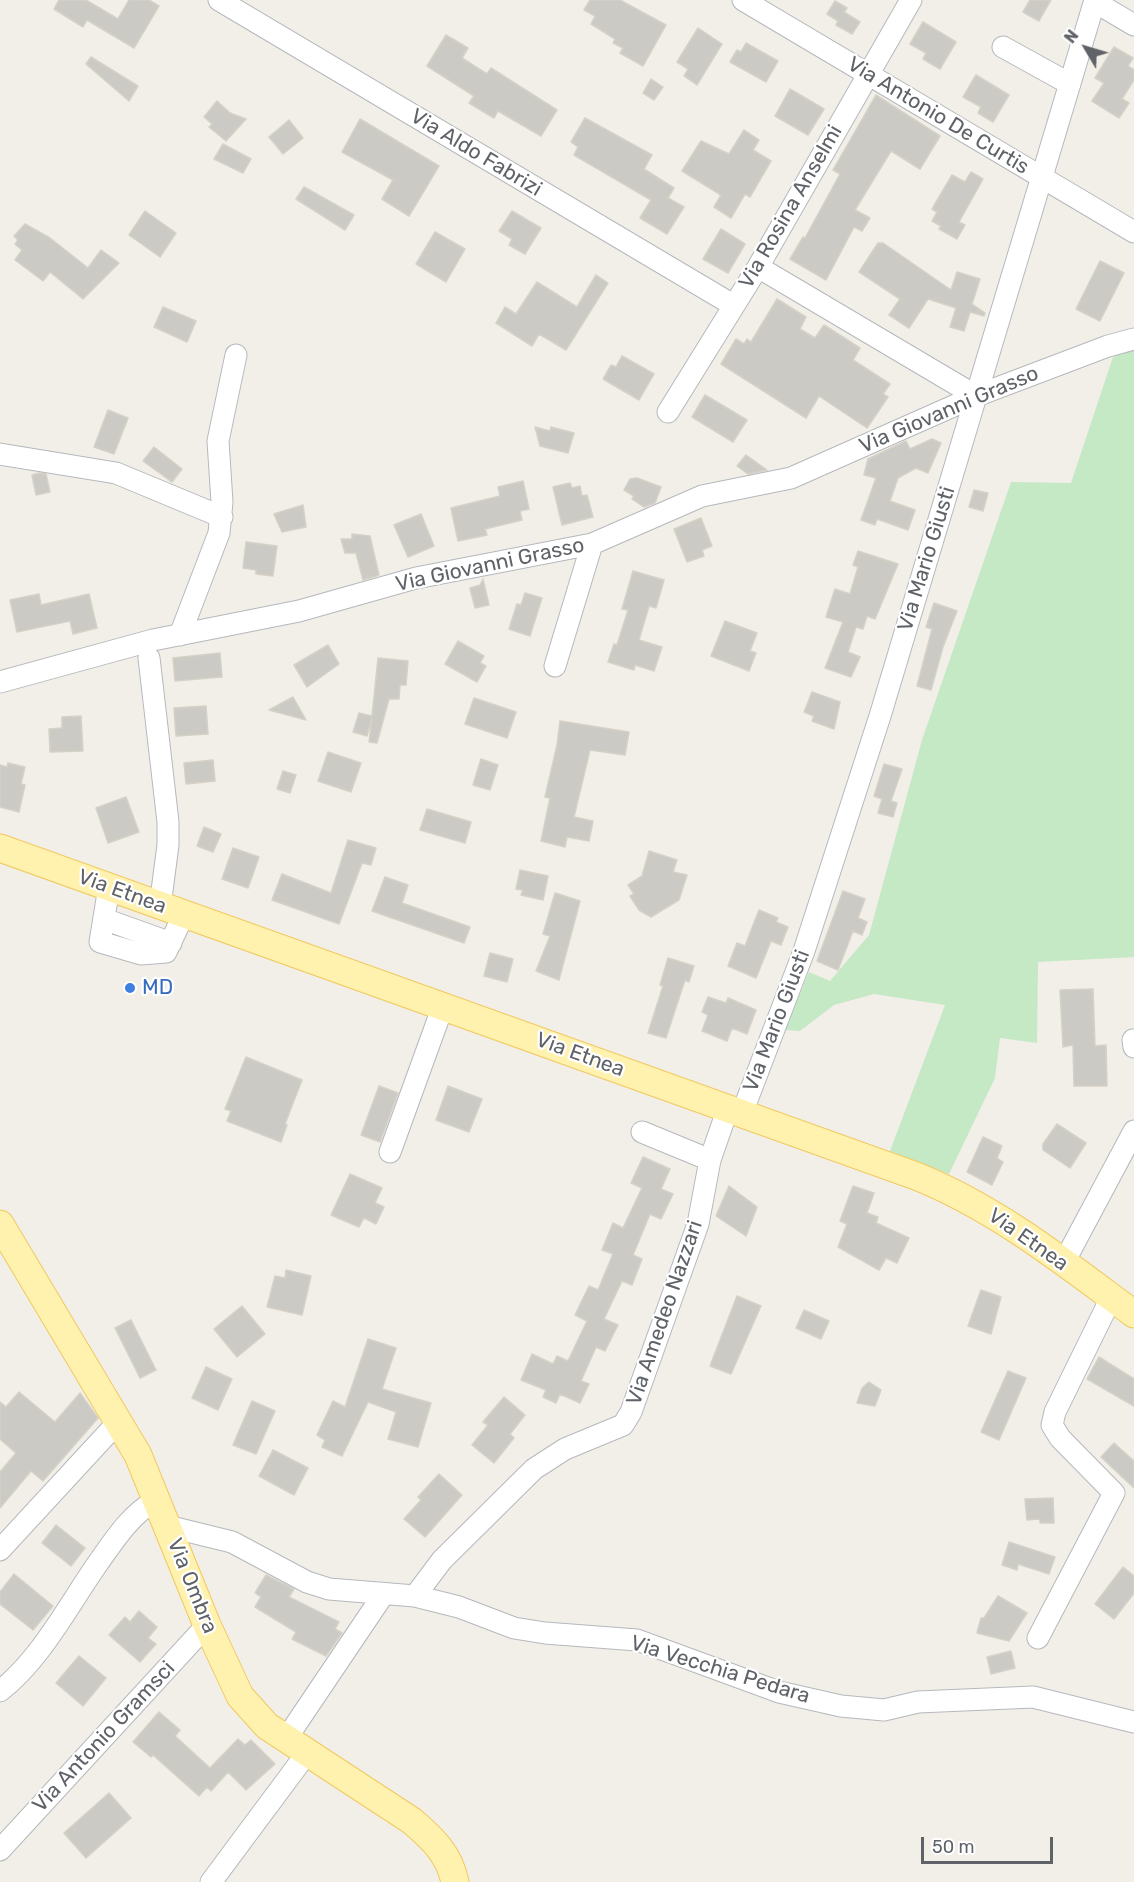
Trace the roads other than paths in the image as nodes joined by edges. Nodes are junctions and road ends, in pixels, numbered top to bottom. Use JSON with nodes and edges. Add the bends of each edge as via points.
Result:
{"nodes":[{"id":1,"x":219,"y":0,"type":"edge"},
{"id":2,"x":743,"y":0,"type":"edge"},
{"id":3,"x":911,"y":0,"type":"edge"},
{"id":4,"x":1095,"y":1,"type":"edge"},
{"id":5,"x":1134,"y":25,"type":"edge"},
{"id":6,"x":1003,"y":47,"type":"dead end"},
{"id":7,"x":867,"y":74,"type":"junction"},
{"id":8,"x":1070,"y":84,"type":"junction"},
{"id":9,"x":1041,"y":177,"type":"junction"},
{"id":10,"x":1134,"y":232,"type":"edge"},
{"id":11,"x":758,"y":267,"type":"junction"},
{"id":12,"x":733,"y":305,"type":"junction"},
{"id":13,"x":1134,"y":339,"type":"edge"},
{"id":14,"x":236,"y":356,"type":"dead end"},
{"id":15,"x":976,"y":396,"type":"junction"},
{"id":16,"x":668,"y":412,"type":"dead end"},
{"id":17,"x":0,"y":454,"type":"edge"},
{"id":18,"x":222,"y":517,"type":"junction"},
{"id":19,"x":592,"y":544,"type":"junction"},
{"id":20,"x":180,"y":635,"type":"junction"},
{"id":21,"x":149,"y":658,"type":"dead end"},
{"id":22,"x":555,"y":666,"type":"dead end"},
{"id":23,"x":0,"y":682,"type":"edge"},
{"id":24,"x":0,"y":848,"type":"edge"},
{"id":25,"x":109,"y":887,"type":"junction"},
{"id":26,"x":172,"y":910,"type":"junction"},
{"id":27,"x":443,"y":1006,"type":"junction"},
{"id":28,"x":735,"y":1111,"type":"junction"},
{"id":29,"x":1134,"y":1131,"type":"edge"},
{"id":30,"x":642,"y":1132,"type":"dead end"},
{"id":31,"x":390,"y":1152,"type":"dead end"},
{"id":32,"x":710,"y":1160,"type":"junction"},
{"id":33,"x":0,"y":1224,"type":"edge"},
{"id":34,"x":1063,"y":1264,"type":"junction"},
{"id":35,"x":1111,"y":1298,"type":"junction"},
{"id":36,"x":1134,"y":1314,"type":"edge"},
{"id":37,"x":119,"y":1421,"type":"junction"},
{"id":38,"x":156,"y":1500,"type":"junction"},
{"id":39,"x":167,"y":1526,"type":"junction"},
{"id":40,"x":0,"y":1550,"type":"edge"},
{"id":41,"x":383,"y":1595,"type":"junction"},
{"id":42,"x":415,"y":1596,"type":"junction"},
{"id":43,"x":207,"y":1625,"type":"junction"},
{"id":44,"x":1038,"y":1638,"type":"dead end"},
{"id":45,"x":0,"y":1691,"type":"edge"},
{"id":46,"x":1134,"y":1722,"type":"edge"},
{"id":47,"x":296,"y":1746,"type":"junction"},
{"id":48,"x":0,"y":1850,"type":"edge"},
{"id":49,"x":211,"y":1882,"type":"edge"},
{"id":50,"x":455,"y":1882,"type":"edge"}],
"edges":[{"from":1,"to":12,"type":"street","name":"Via Aldo Fabrizi"},
{"from":2,"to":7,"type":"street","name":"Via Antonio De Curtis"},
{"from":3,"to":7,"type":"street","name":"Via Rosina Anselmi"},
{"from":4,"to":5,"type":"street"},
{"from":4,"to":8,"type":"street","name":"Via Mario Giusti"},
{"from":6,"to":8,"type":"street"},
{"from":7,"to":9,"type":"street","name":"Via Antonio De Curtis"},
{"from":7,"to":11,"type":"street","name":"Via Rosina Anselmi"},
{"from":8,"to":9,"type":"street","name":"Via Mario Giusti"},
{"from":9,"to":10,"type":"street","name":"Via Antonio De Curtis"},
{"from":9,"to":15,"type":"street","name":"Via Mario Giusti"},
{"from":11,"to":12,"type":"street","name":"Via Rosina Anselmi"},
{"from":11,"to":15,"type":"street"},
{"from":12,"to":16,"type":"street","name":"Via Rosina Anselmi"},
{"from":13,"to":15,"type":"street","name":"Via Giovanni Grasso"},
{"from":14,"to":18,"type":"street","via":[[218,441]]},
{"from":15,"to":19,"type":"street","name":"Via Giovanni Grasso","via":[[791,478],[702,496]]},
{"from":15,"to":28,"type":"street","name":"Via Mario Giusti","via":[[880,716],[804,951]]},
{"from":17,"to":18,"type":"street","via":[[116,473]]},
{"from":18,"to":20,"type":"street"},
{"from":19,"to":20,"type":"street","name":"Via Giovanni Grasso","via":[[416,578],[299,610]]},
{"from":19,"to":22,"type":"street"},
{"from":20,"to":23,"type":"street","name":"Via Giovanni Grasso"},
{"from":21,"to":26,"type":"street","via":[[168,822]]},
{"from":24,"to":25,"type":"main road","name":"Via Etnea"},
{"from":25,"to":26,"type":"main road","name":"Via Etnea"},
{"from":25,"to":26,"type":"street","via":[[104,919],[171,944]]},
{"from":26,"to":27,"type":"main road","name":"Via Etnea"},
{"from":27,"to":28,"type":"main road","name":"Via Etnea"},
{"from":27,"to":31,"type":"street"},
{"from":28,"to":32,"type":"street","name":"Via Amedeo Nazzari"},
{"from":28,"to":34,"type":"main road","name":"Via Etnea","via":[[943,1187],[994,1215]]},
{"from":29,"to":34,"type":"street"},
{"from":30,"to":32,"type":"street"},
{"from":32,"to":42,"type":"street","name":"Via Amedeo Nazzari","via":[[698,1224],[623,1425],[565,1449],[534,1469],[442,1560]]},
{"from":33,"to":37,"type":"main road","name":"Via Ombra"},
{"from":34,"to":35,"type":"main road","name":"Via Etnea"},
{"from":35,"to":36,"type":"main road","name":"Via Etnea"},
{"from":35,"to":44,"type":"street","via":[[1052,1425],[1114,1493]]},
{"from":37,"to":38,"type":"main road","name":"Via Ombra"},
{"from":37,"to":40,"type":"street"},
{"from":38,"to":39,"type":"main road","name":"Via Ombra"},
{"from":38,"to":45,"type":"street","via":[[137,1511],[33,1658]]},
{"from":39,"to":41,"type":"street","name":"Via Vecchia Pedara","via":[[232,1542],[307,1582],[329,1589]]},
{"from":39,"to":43,"type":"main road","name":"Via Ombra"},
{"from":41,"to":42,"type":"street","name":"Via Vecchia Pedara"},
{"from":41,"to":47,"type":"street"},
{"from":42,"to":46,"type":"street","name":"Via Vecchia Pedara","via":[[459,1607],[514,1628],[637,1640],[779,1692],[841,1706],[884,1710],[918,1702],[1033,1697]]},
{"from":43,"to":47,"type":"main road","name":"Via Ombra","via":[[240,1696],[267,1726]]},
{"from":43,"to":48,"type":"street","name":"Via Antonio Gramsci"},
{"from":47,"to":49,"type":"street"},
{"from":47,"to":50,"type":"main road","name":"Via Ombra","via":[[431,1837],[445,1853]]}]}
